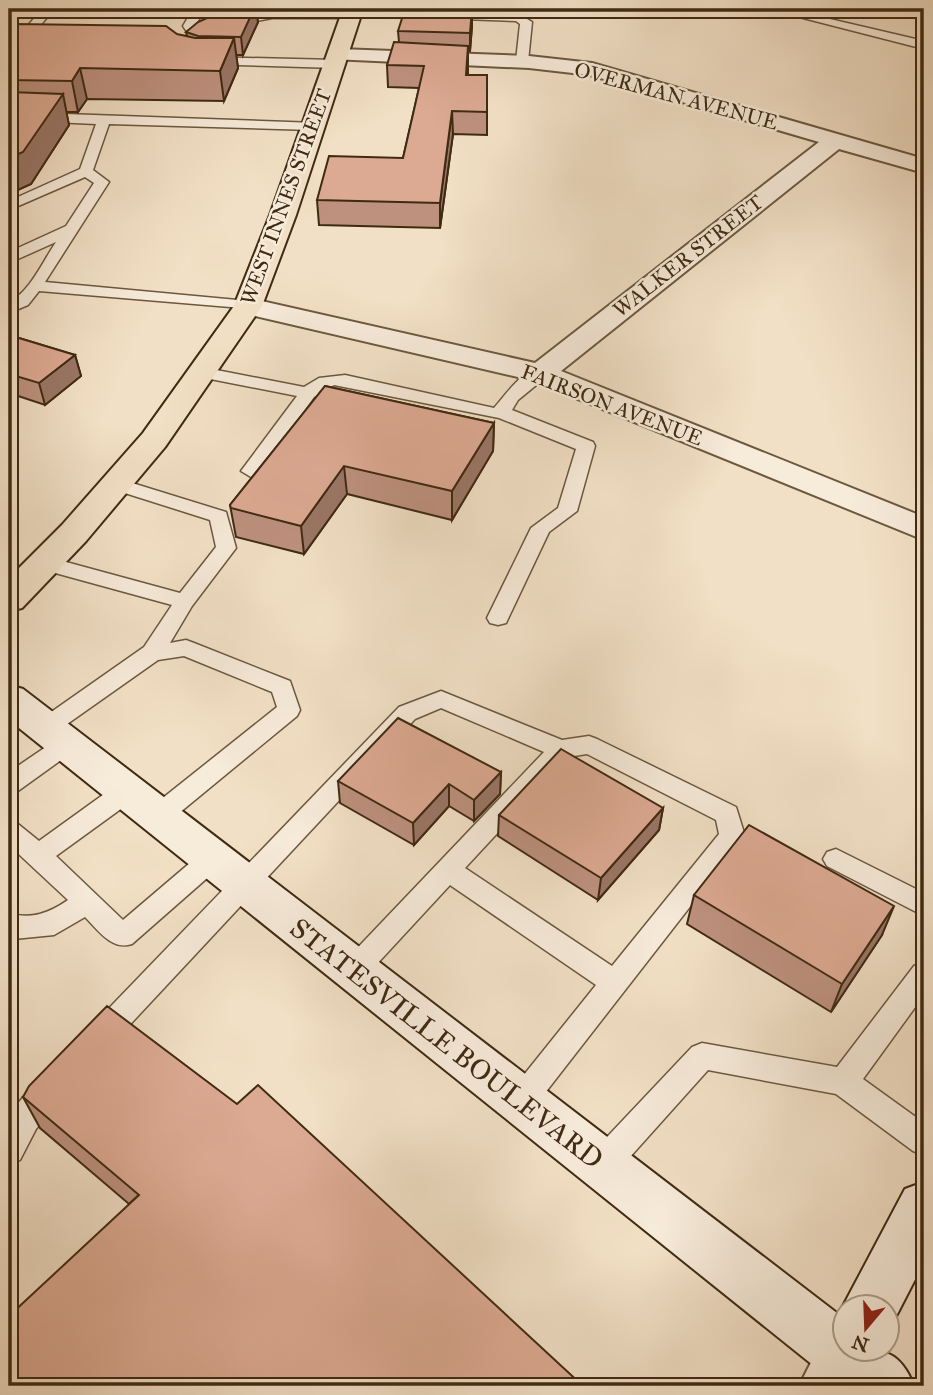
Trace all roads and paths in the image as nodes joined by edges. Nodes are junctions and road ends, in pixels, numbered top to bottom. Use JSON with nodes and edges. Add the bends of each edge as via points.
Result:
{"nodes":[{"id":1,"x":48,"y":9,"type":"edge"},
{"id":2,"x":199,"y":9,"type":"edge"},
{"id":3,"x":774,"y":9,"type":"edge"},
{"id":4,"x":352,"y":12,"type":"edge"},
{"id":5,"x":206,"y":30,"type":"junction"},
{"id":6,"x":181,"y":43,"type":"edge"},
{"id":7,"x":924,"y":45,"type":"edge"},
{"id":8,"x":9,"y":55,"type":"edge"},
{"id":9,"x":193,"y":60,"type":"edge"},
{"id":10,"x":337,"y":60,"type":"junction"},
{"id":11,"x":522,"y":61,"type":"junction"},
{"id":12,"x":9,"y":116,"type":"edge"},
{"id":13,"x":104,"y":121,"type":"junction"},
{"id":14,"x":312,"y":126,"type":"junction"},
{"id":15,"x":836,"y":140,"type":"junction"},
{"id":16,"x":924,"y":166,"type":"edge"},
{"id":17,"x":86,"y":171,"type":"junction"},
{"id":18,"x":9,"y":206,"type":"edge"},
{"id":19,"x":70,"y":230,"type":"junction"},
{"id":20,"x":9,"y":258,"type":"edge"},
{"id":21,"x":35,"y":286,"type":"junction"},
{"id":22,"x":248,"y":306,"type":"junction"},
{"id":23,"x":9,"y":308,"type":"edge"},
{"id":24,"x":201,"y":372,"type":"junction"},
{"id":25,"x":540,"y":373,"type":"junction"},
{"id":26,"x":309,"y":393,"type":"junction"},
{"id":27,"x":501,"y":412,"type":"junction"},
{"id":28,"x":251,"y":471,"type":"dead end"},
{"id":29,"x":116,"y":484,"type":"junction"},
{"id":30,"x":924,"y":529,"type":"edge"},
{"id":31,"x":44,"y":563,"type":"junction"},
{"id":32,"x":9,"y":599,"type":"edge"},
{"id":33,"x":184,"y":601,"type":"junction"},
{"id":34,"x":498,"y":618,"type":"dead end"},
{"id":35,"x":152,"y":653,"type":"junction"},
{"id":36,"x":9,"y":699,"type":"edge"},
{"id":37,"x":56,"y":736,"type":"junction"},
{"id":38,"x":561,"y":750,"type":"junction"},
{"id":39,"x":9,"y":784,"type":"edge"},
{"id":40,"x":142,"y":804,"type":"junction"},
{"id":41,"x":9,"y":831,"type":"edge"},
{"id":42,"x":39,"y":855,"type":"junction"},
{"id":43,"x":836,"y":859,"type":"dead end"},
{"id":44,"x":447,"y":870,"type":"junction"},
{"id":45,"x":229,"y":871,"type":"junction"},
{"id":46,"x":86,"y":902,"type":"junction"},
{"id":47,"x":924,"y":905,"type":"edge"},
{"id":48,"x":9,"y":924,"type":"edge"},
{"id":49,"x":354,"y":970,"type":"junction"},
{"id":50,"x":924,"y":974,"type":"edge"},
{"id":51,"x":615,"y":983,"type":"junction"},
{"id":52,"x":843,"y":1082,"type":"junction"},
{"id":53,"x":521,"y":1101,"type":"junction"},
{"id":54,"x":924,"y":1141,"type":"edge"},
{"id":55,"x":9,"y":1150,"type":"edge"},
{"id":56,"x":602,"y":1165,"type":"junction"},
{"id":57,"x":924,"y":1208,"type":"edge"},
{"id":58,"x":884,"y":1294,"type":"edge"},
{"id":59,"x":832,"y":1340,"type":"edge"}],
"edges":[{"from":1,"to":8,"type":"lane"},
{"from":2,"to":5,"type":"lane","via":[[188,26]]},
{"from":3,"to":7,"type":"lane"},
{"from":4,"to":5,"type":"lane","via":[[272,15]]},
{"from":4,"to":10,"type":"main road","name":"WEST INNES STREET"},
{"from":4,"to":11,"type":"lane","via":[[518,18],[526,22]]},
{"from":5,"to":6,"type":"lane"},
{"from":9,"to":10,"type":"lane"},
{"from":10,"to":11,"type":"street","name":"OVERMAN AVENUE"},
{"from":10,"to":14,"type":"main road","name":"WEST INNES STREET"},
{"from":11,"to":15,"type":"street","name":"OVERMAN AVENUE","via":[[592,69]]},
{"from":12,"to":13,"type":"lane"},
{"from":13,"to":14,"type":"lane"},
{"from":13,"to":17,"type":"lane"},
{"from":14,"to":22,"type":"main road","name":"WEST INNES STREET"},
{"from":15,"to":16,"type":"street","name":"OVERMAN AVENUE"},
{"from":15,"to":25,"type":"street","name":"WALKER STREET"},
{"from":17,"to":18,"type":"lane"},
{"from":17,"to":19,"type":"lane","via":[[102,182]]},
{"from":19,"to":20,"type":"lane"},
{"from":19,"to":21,"type":"lane"},
{"from":21,"to":22,"type":"lane"},
{"from":21,"to":23,"type":"lane","via":[[22,302]]},
{"from":22,"to":24,"type":"main road","name":"WEST INNES STREET"},
{"from":22,"to":25,"type":"street","name":"FAIRSON AVENUE"},
{"from":24,"to":26,"type":"lane"},
{"from":24,"to":29,"type":"main road","name":"WEST INNES STREET","via":[[154,440]]},
{"from":25,"to":27,"type":"lane","via":[[512,396]]},
{"from":25,"to":30,"type":"street","name":"FAIRSON AVENUE"},
{"from":26,"to":27,"type":"lane","via":[[330,379],[345,380]]},
{"from":26,"to":28,"type":"lane"},
{"from":27,"to":34,"type":"lane","via":[[586,446],[567,511],[541,528]]},
{"from":29,"to":31,"type":"main road","name":"WEST INNES STREET"},
{"from":29,"to":33,"type":"lane","via":[[219,516],[226,548]]},
{"from":31,"to":32,"type":"main road","name":"WEST INNES STREET"},
{"from":31,"to":33,"type":"lane"},
{"from":33,"to":35,"type":"lane"},
{"from":35,"to":37,"type":"lane"},
{"from":35,"to":40,"type":"lane","via":[[186,648],[282,687],[289,710]]},
{"from":36,"to":37,"type":"street","name":"STATESVILLE BOULEVARD"},
{"from":37,"to":39,"type":"lane"},
{"from":37,"to":40,"type":"street","name":"STATESVILLE BOULEVARD"},
{"from":38,"to":44,"type":"lane"},
{"from":38,"to":45,"type":"lane","via":[[441,699],[407,713]]},
{"from":38,"to":51,"type":"lane","via":[[589,745],[727,814],[732,836]]},
{"from":40,"to":42,"type":"lane"},
{"from":40,"to":45,"type":"street","name":"STATESVILLE BOULEVARD"},
{"from":41,"to":42,"type":"lane"},
{"from":42,"to":46,"type":"lane"},
{"from":43,"to":47,"type":"lane"},
{"from":44,"to":49,"type":"lane"},
{"from":44,"to":51,"type":"lane"},
{"from":45,"to":46,"type":"lane","via":[[123,936]]},
{"from":45,"to":49,"type":"street","name":"STATESVILLE BOULEVARD"},
{"from":45,"to":55,"type":"lane","via":[[23,1121]]},
{"from":46,"to":48,"type":"lane","via":[[54,924],[14,928]]},
{"from":49,"to":53,"type":"street","name":"STATESVILLE BOULEVARD"},
{"from":50,"to":52,"type":"lane"},
{"from":51,"to":53,"type":"lane"},
{"from":52,"to":54,"type":"lane"},
{"from":52,"to":56,"type":"lane","via":[[702,1056]]},
{"from":53,"to":56,"type":"street","name":"STATESVILLE BOULEVARD"},
{"from":56,"to":59,"type":"street","name":"STATESVILLE BOULEVARD"},
{"from":57,"to":58,"type":"street"}]}
